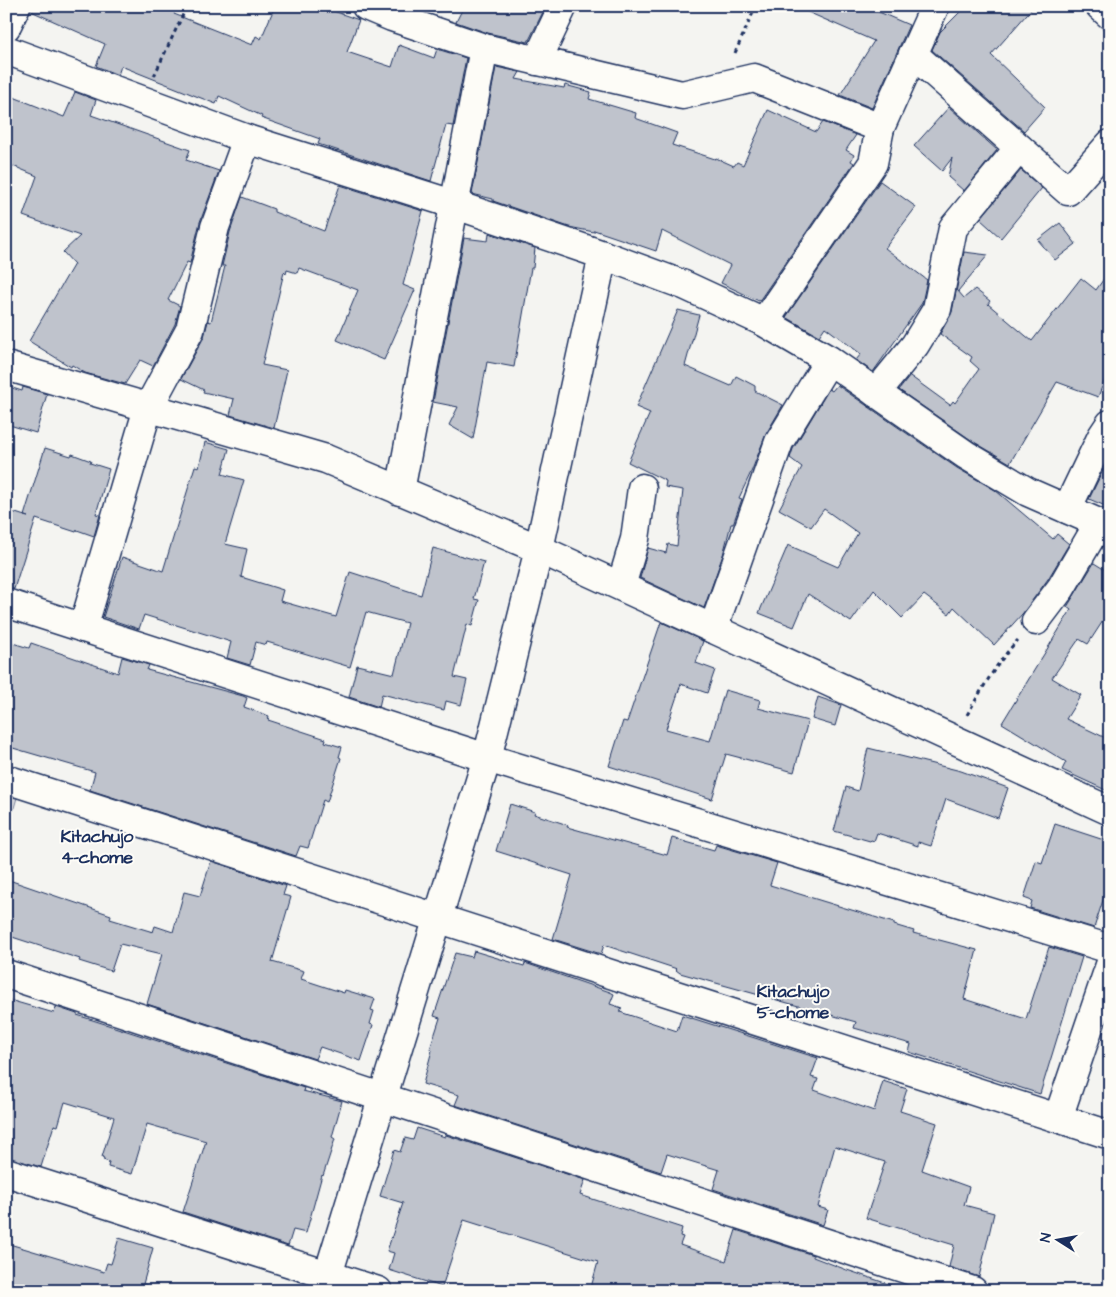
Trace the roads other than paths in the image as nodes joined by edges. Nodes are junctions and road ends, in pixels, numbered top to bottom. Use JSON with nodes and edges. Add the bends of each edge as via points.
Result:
{"nodes":[{"id":1,"x":16,"y":6,"type":"edge"},
{"id":2,"x":366,"y":6,"type":"edge"},
{"id":3,"x":563,"y":6,"type":"edge"},
{"id":4,"x":935,"y":6,"type":"edge"},
{"id":5,"x":1100,"y":6,"type":"edge"},
{"id":6,"x":1110,"y":15,"type":"edge"},
{"id":7,"x":6,"y":27,"type":"edge"},
{"id":8,"x":484,"y":48,"type":"junction"},
{"id":9,"x":6,"y":50,"type":"edge"},
{"id":10,"x":913,"y":54,"type":"junction"},
{"id":11,"x":537,"y":61,"type":"junction"},
{"id":12,"x":880,"y":128,"type":"junction"},
{"id":13,"x":247,"y":139,"type":"junction"},
{"id":14,"x":1110,"y":144,"type":"edge"},
{"id":15,"x":1019,"y":148,"type":"junction"},
{"id":16,"x":456,"y":204,"type":"junction"},
{"id":17,"x":603,"y":255,"type":"junction"},
{"id":18,"x":764,"y":322,"type":"junction"},
{"id":19,"x":829,"y":360,"type":"junction"},
{"id":20,"x":6,"y":366,"type":"edge"},
{"id":21,"x":876,"y":393,"type":"junction"},
{"id":22,"x":148,"y":408,"type":"junction"},
{"id":23,"x":1110,"y":424,"type":"edge"},
{"id":24,"x":642,"y":488,"type":"dead end"},
{"id":25,"x":400,"y":491,"type":"junction"},
{"id":26,"x":1067,"y":509,"type":"junction"},
{"id":27,"x":1104,"y":525,"type":"edge"},
{"id":28,"x":539,"y":549,"type":"junction"},
{"id":29,"x":621,"y":586,"type":"junction"},
{"id":30,"x":6,"y":604,"type":"edge"},
{"id":31,"x":1036,"y":621,"type":"road end"},
{"id":32,"x":83,"y":628,"type":"junction"},
{"id":33,"x":713,"y":629,"type":"junction"},
{"id":34,"x":487,"y":758,"type":"junction"},
{"id":35,"x":6,"y":778,"type":"edge"},
{"id":36,"x":1110,"y":811,"type":"edge"},
{"id":37,"x":438,"y":918,"type":"junction"},
{"id":38,"x":1110,"y":949,"type":"edge"},
{"id":39,"x":1110,"y":965,"type":"edge"},
{"id":40,"x":6,"y":974,"type":"edge"},
{"id":41,"x":382,"y":1098,"type":"junction"},
{"id":42,"x":1058,"y":1118,"type":"junction"},
{"id":43,"x":1110,"y":1135,"type":"edge"},
{"id":44,"x":6,"y":1172,"type":"edge"},
{"id":45,"x":326,"y":1283,"type":"edge"},
{"id":46,"x":970,"y":1290,"type":"edge"},
{"id":47,"x":378,"y":1291,"type":"edge"}],
"edges":[{"from":1,"to":7,"type":"street"},
{"from":2,"to":8,"type":"street"},
{"from":3,"to":11,"type":"street"},
{"from":4,"to":10,"type":"street"},
{"from":5,"to":6,"type":"street"},
{"from":8,"to":11,"type":"street"},
{"from":8,"to":16,"type":"street"},
{"from":9,"to":13,"type":"street"},
{"from":10,"to":12,"type":"street"},
{"from":10,"to":15,"type":"street"},
{"from":11,"to":12,"type":"street","via":[[682,94],[754,78]]},
{"from":12,"to":18,"type":"street","via":[[873,164]]},
{"from":13,"to":16,"type":"street"},
{"from":13,"to":22,"type":"street","via":[[214,227],[190,330]]},
{"from":14,"to":15,"type":"street","via":[[1068,192]]},
{"from":15,"to":21,"type":"street","via":[[953,228],[937,309],[915,345]]},
{"from":16,"to":17,"type":"street"},
{"from":16,"to":25,"type":"street"},
{"from":17,"to":18,"type":"street","via":[[684,285]]},
{"from":17,"to":28,"type":"street"},
{"from":18,"to":19,"type":"street"},
{"from":19,"to":21,"type":"street"},
{"from":19,"to":33,"type":"street","via":[[779,442]]},
{"from":20,"to":22,"type":"street"},
{"from":21,"to":26,"type":"street","via":[[1020,488]]},
{"from":22,"to":25,"type":"street","via":[[326,460]]},
{"from":22,"to":32,"type":"street"},
{"from":23,"to":26,"type":"street"},
{"from":24,"to":29,"type":"street","via":[[635,538]]},
{"from":25,"to":28,"type":"street"},
{"from":26,"to":27,"type":"street"},
{"from":27,"to":31,"type":"street"},
{"from":28,"to":29,"type":"street"},
{"from":28,"to":34,"type":"street"},
{"from":29,"to":33,"type":"street"},
{"from":30,"to":32,"type":"street"},
{"from":32,"to":34,"type":"street"},
{"from":33,"to":36,"type":"street"},
{"from":34,"to":37,"type":"street"},
{"from":34,"to":38,"type":"street"},
{"from":35,"to":37,"type":"street"},
{"from":37,"to":41,"type":"street"},
{"from":37,"to":42,"type":"street"},
{"from":39,"to":42,"type":"street"},
{"from":40,"to":41,"type":"street"},
{"from":41,"to":45,"type":"street"},
{"from":41,"to":46,"type":"street"},
{"from":42,"to":43,"type":"street"},
{"from":44,"to":45,"type":"street"},
{"from":45,"to":47,"type":"street"}]}
